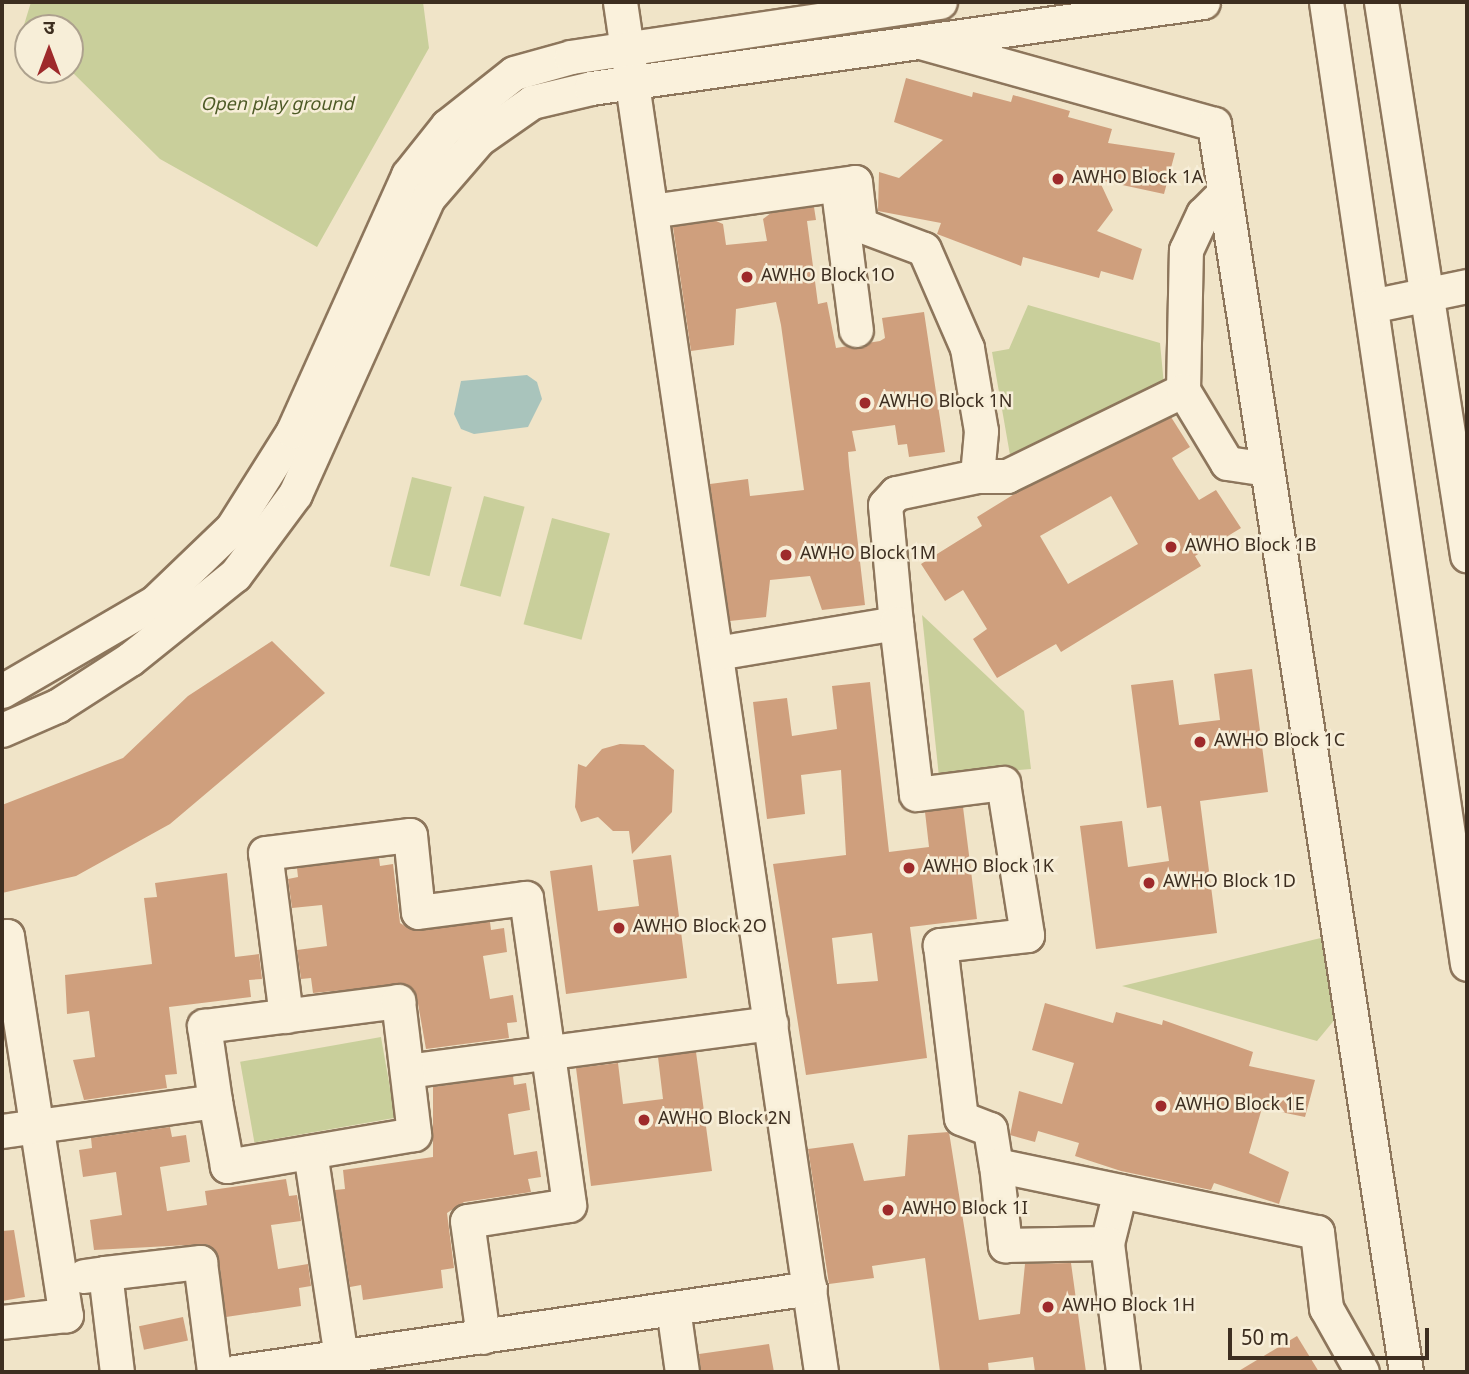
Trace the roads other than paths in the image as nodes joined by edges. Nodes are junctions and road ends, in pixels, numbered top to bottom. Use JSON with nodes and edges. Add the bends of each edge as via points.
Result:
{"nodes":[{"id":1,"x":620,"y":2,"type":"edge"},
{"id":2,"x":940,"y":2,"type":"edge"},
{"id":3,"x":1203,"y":2,"type":"edge"},
{"id":4,"x":1326,"y":2,"type":"edge"},
{"id":5,"x":1381,"y":2,"type":"edge"},
{"id":6,"x":889,"y":6,"type":"edge"},
{"id":7,"x":851,"y":8,"type":"edge"},
{"id":8,"x":924,"y":43,"type":"junction"},
{"id":9,"x":627,"y":49,"type":"junction"},
{"id":10,"x":631,"y":83,"type":"junction"},
{"id":11,"x":837,"y":181,"type":"junction"},
{"id":12,"x":1224,"y":193,"type":"junction"},
{"id":13,"x":651,"y":211,"type":"junction"},
{"id":14,"x":1467,"y":286,"type":"edge"},
{"id":15,"x":1428,"y":296,"type":"junction"},
{"id":16,"x":1371,"y":306,"type":"junction"},
{"id":17,"x":856,"y":330,"type":"dead end"},
{"id":18,"x":1183,"y":390,"type":"junction"},
{"id":19,"x":1267,"y":468,"type":"junction"},
{"id":20,"x":977,"y":476,"type":"junction"},
{"id":21,"x":1467,"y":555,"type":"edge"},
{"id":22,"x":896,"y":623,"type":"junction"},
{"id":23,"x":716,"y":653,"type":"junction"},
{"id":24,"x":2,"y":691,"type":"edge"},
{"id":25,"x":2,"y":730,"type":"edge"},
{"id":26,"x":2,"y":937,"type":"edge"},
{"id":27,"x":1467,"y":964,"type":"edge"},
{"id":28,"x":286,"y":1016,"type":"junction"},
{"id":29,"x":771,"y":1023,"type":"junction"},
{"id":30,"x":547,"y":1049,"type":"junction"},
{"id":31,"x":407,"y":1071,"type":"junction"},
{"id":32,"x":215,"y":1101,"type":"junction"},
{"id":33,"x":38,"y":1126,"type":"junction"},
{"id":34,"x":2,"y":1131,"type":"edge"},
{"id":35,"x":310,"y":1152,"type":"junction"},
{"id":36,"x":996,"y":1165,"type":"junction"},
{"id":37,"x":1120,"y":1191,"type":"junction"},
{"id":38,"x":1107,"y":1243,"type":"junction"},
{"id":39,"x":105,"y":1273,"type":"junction"},
{"id":40,"x":61,"y":1279,"type":"junction"},
{"id":41,"x":810,"y":1288,"type":"junction"},
{"id":42,"x":673,"y":1308,"type":"junction"},
{"id":43,"x":2,"y":1322,"type":"edge"},
{"id":44,"x":483,"y":1337,"type":"junction"},
{"id":45,"x":341,"y":1357,"type":"junction"},
{"id":46,"x":117,"y":1372,"type":"edge"},
{"id":47,"x":214,"y":1372,"type":"edge"},
{"id":48,"x":235,"y":1372,"type":"edge"},
{"id":49,"x":682,"y":1372,"type":"edge"},
{"id":50,"x":821,"y":1372,"type":"edge"},
{"id":51,"x":1123,"y":1372,"type":"edge"},
{"id":52,"x":1362,"y":1372,"type":"edge"},
{"id":53,"x":1406,"y":1372,"type":"edge"}],
"edges":[{"from":1,"to":9,"type":"street"},
{"from":2,"to":6,"type":"street"},
{"from":3,"to":8,"type":"street"},
{"from":4,"to":16,"type":"street"},
{"from":5,"to":15,"type":"street"},
{"from":6,"to":7,"type":"street"},
{"from":7,"to":9,"type":"street"},
{"from":8,"to":10,"type":"street"},
{"from":8,"to":12,"type":"street","via":[[1214,124]]},
{"from":9,"to":10,"type":"street"},
{"from":9,"to":24,"type":"street","via":[[514,73],[447,126],[408,175],[293,430],[232,528],[155,602]]},
{"from":10,"to":13,"type":"street"},
{"from":10,"to":25,"type":"street","via":[[532,102],[479,139],[428,198],[295,494],[235,575],[130,659],[57,706]]},
{"from":11,"to":13,"type":"street"},
{"from":11,"to":17,"type":"street"},
{"from":11,"to":20,"type":"street","via":[[855,182],[860,225],[924,249],[967,348],[981,431]]},
{"from":12,"to":18,"type":"street","via":[[1203,214],[1186,250]]},
{"from":12,"to":19,"type":"street"},
{"from":13,"to":23,"type":"street"},
{"from":14,"to":15,"type":"street"},
{"from":15,"to":16,"type":"street"},
{"from":15,"to":21,"type":"street"},
{"from":16,"to":27,"type":"street"},
{"from":18,"to":19,"type":"street","via":[[1227,463]]},
{"from":18,"to":20,"type":"street","via":[[1007,476]]},
{"from":19,"to":53,"type":"street"},
{"from":20,"to":22,"type":"street","via":[[896,493],[885,505]]},
{"from":22,"to":23,"type":"street"},
{"from":22,"to":36,"type":"street","via":[[916,794],[1003,783],[1027,934],[940,945],[961,1118],[990,1129]]},
{"from":23,"to":29,"type":"street"},
{"from":26,"to":33,"type":"street","via":[[7,936]]},
{"from":28,"to":30,"type":"street","via":[[265,853],[410,835],[418,912],[526,898]]},
{"from":28,"to":31,"type":"street","via":[[398,1001]]},
{"from":28,"to":32,"type":"street","via":[[204,1026]]},
{"from":29,"to":30,"type":"street"},
{"from":29,"to":41,"type":"street"},
{"from":30,"to":31,"type":"street"},
{"from":30,"to":44,"type":"street","via":[[569,1205],[467,1221]]},
{"from":31,"to":35,"type":"street","via":[[414,1135]]},
{"from":32,"to":33,"type":"street"},
{"from":32,"to":35,"type":"street","via":[[227,1166]]},
{"from":33,"to":34,"type":"street"},
{"from":33,"to":40,"type":"street"},
{"from":35,"to":45,"type":"street"},
{"from":36,"to":37,"type":"street"},
{"from":36,"to":38,"type":"street","via":[[1005,1244]]},
{"from":37,"to":38,"type":"street"},
{"from":37,"to":52,"type":"street","via":[[1317,1232],[1326,1308]]},
{"from":38,"to":51,"type":"street"},
{"from":39,"to":40,"type":"street"},
{"from":39,"to":46,"type":"street"},
{"from":39,"to":47,"type":"street","via":[[200,1262]]},
{"from":40,"to":43,"type":"street","via":[[66,1315]]},
{"from":41,"to":42,"type":"street"},
{"from":41,"to":50,"type":"street"},
{"from":42,"to":44,"type":"street"},
{"from":42,"to":49,"type":"street"},
{"from":44,"to":45,"type":"street"},
{"from":45,"to":48,"type":"street"}]}
